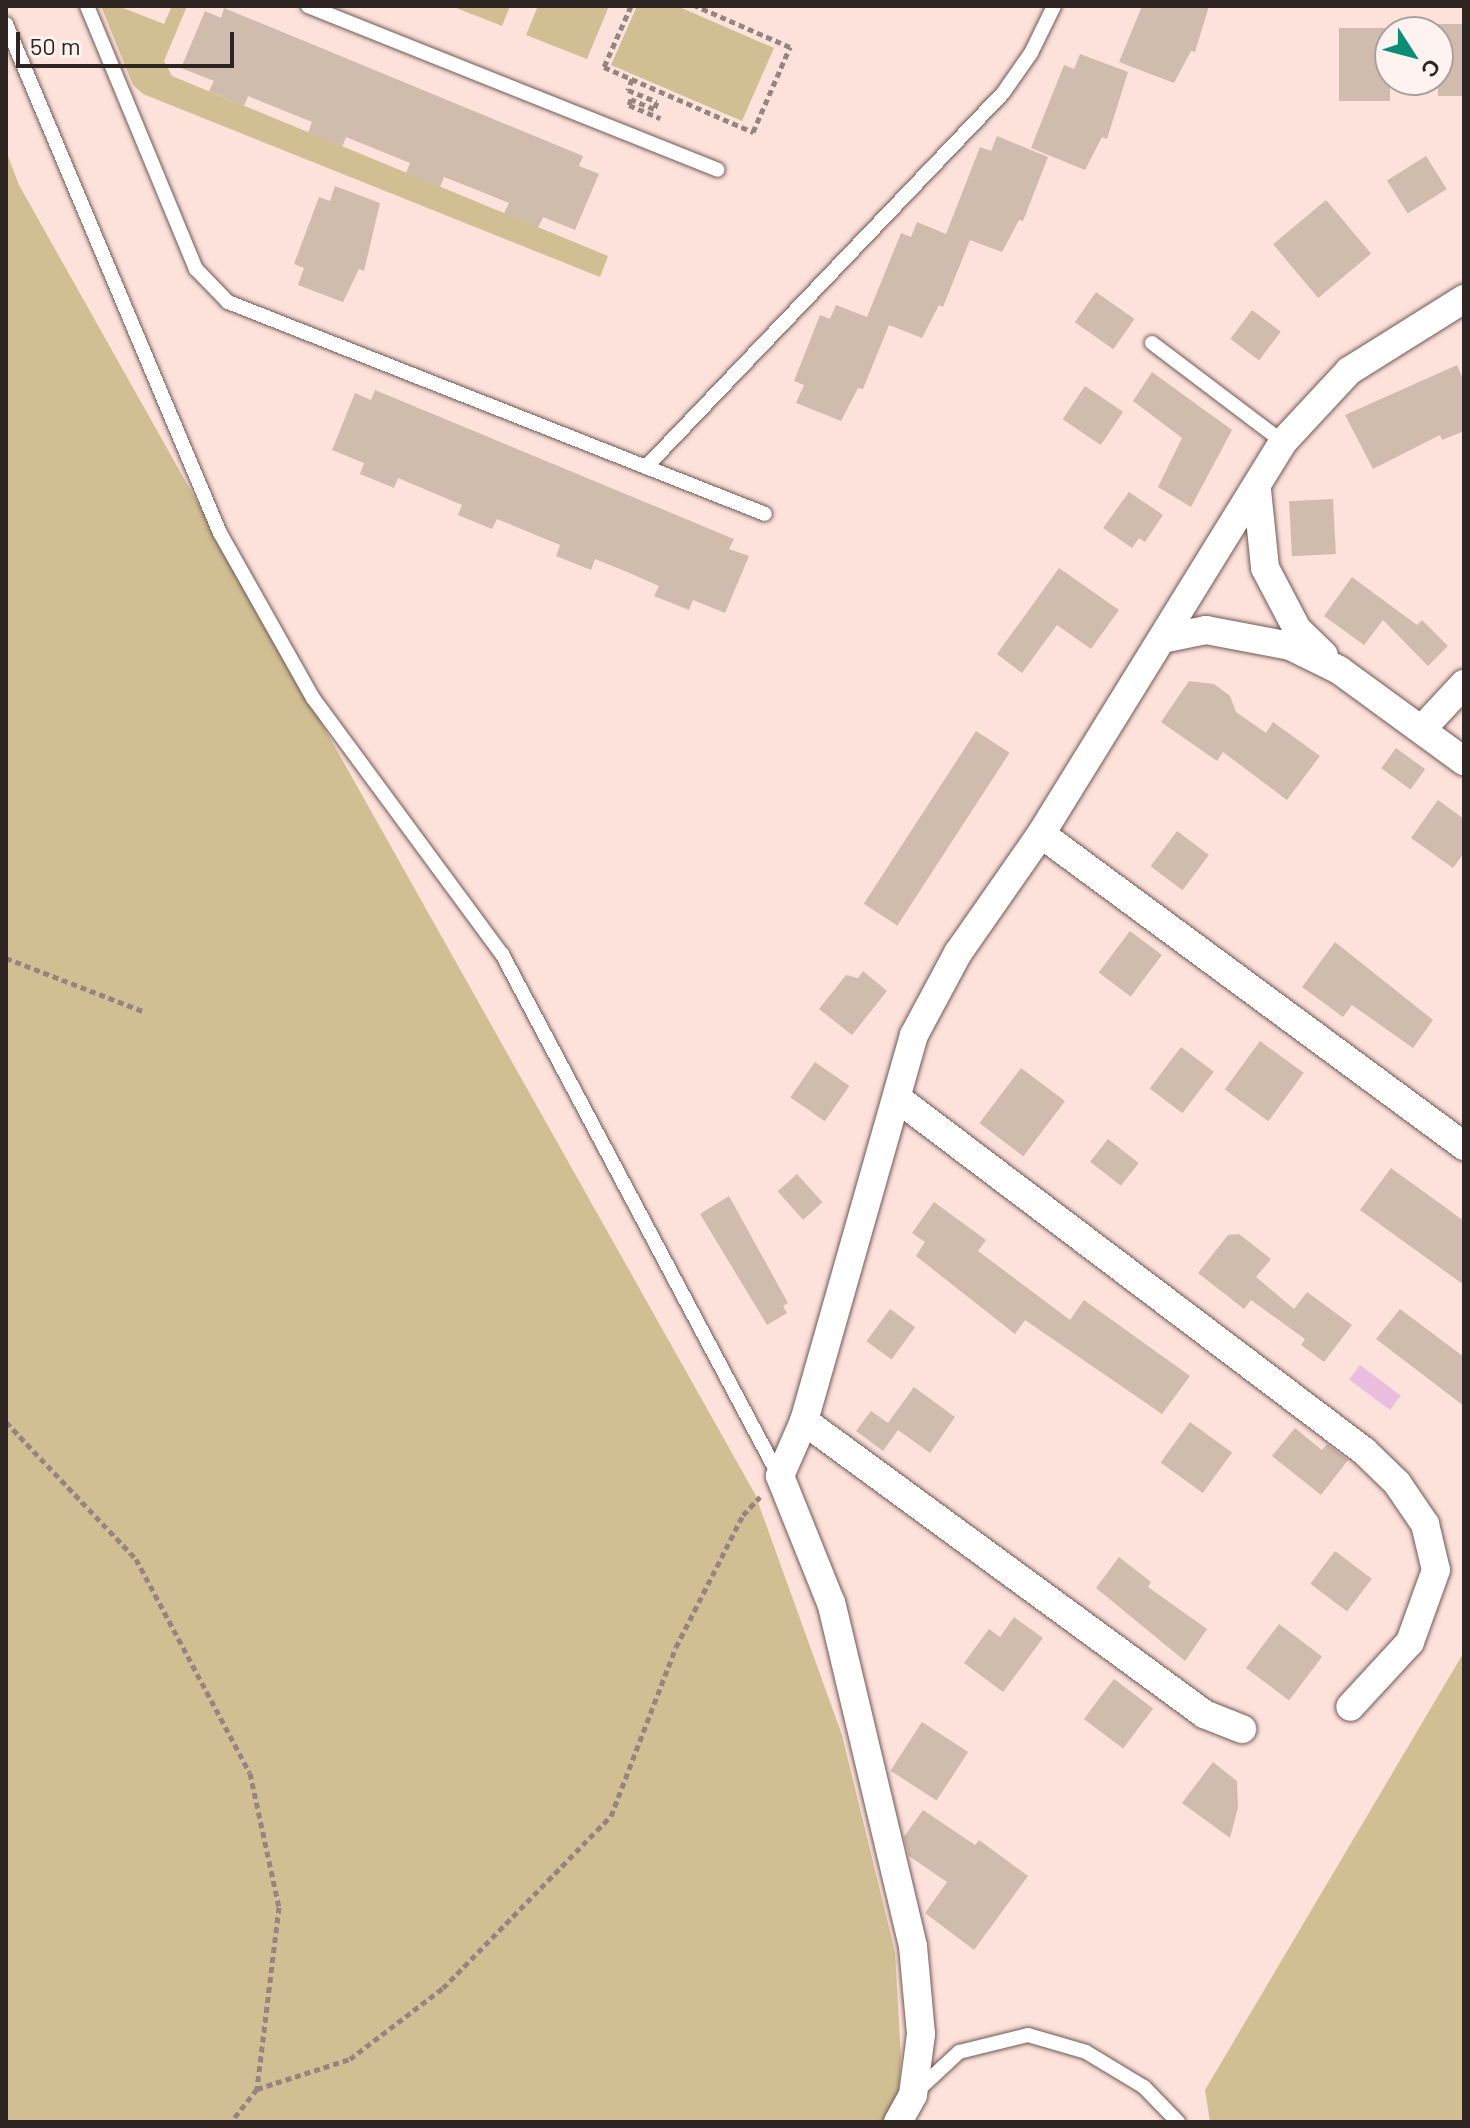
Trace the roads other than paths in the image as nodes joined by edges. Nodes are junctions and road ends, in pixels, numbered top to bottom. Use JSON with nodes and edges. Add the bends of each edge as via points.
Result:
{"nodes":[{"id":1,"x":87,"y":6,"type":"edge"},
{"id":2,"x":308,"y":6,"type":"edge"},
{"id":3,"x":1054,"y":6,"type":"edge"},
{"id":4,"x":6,"y":24,"type":"edge"},
{"id":5,"x":717,"y":170,"type":"dead end"},
{"id":6,"x":1464,"y":299,"type":"edge"},
{"id":7,"x":1152,"y":343,"type":"dead end"},
{"id":8,"x":1283,"y":442,"type":"junction"},
{"id":9,"x":646,"y":467,"type":"junction"},
{"id":10,"x":1257,"y":490,"type":"junction"},
{"id":11,"x":765,"y":514,"type":"dead end"},
{"id":12,"x":1162,"y":639,"type":"junction"},
{"id":13,"x":1339,"y":670,"type":"junction"},
{"id":14,"x":1464,"y":684,"type":"edge"},
{"id":15,"x":1422,"y":729,"type":"junction"},
{"id":16,"x":1464,"y":761,"type":"edge"},
{"id":17,"x":1041,"y":834,"type":"junction"},
{"id":18,"x":897,"y":1098,"type":"junction"},
{"id":19,"x":1464,"y":1146,"type":"edge"},
{"id":20,"x":804,"y":1421,"type":"junction"},
{"id":21,"x":780,"y":1476,"type":"junction"},
{"id":22,"x":1350,"y":1707,"type":"dead end"},
{"id":23,"x":1242,"y":1729,"type":"dead end"},
{"id":24,"x":913,"y":2095,"type":"junction"},
{"id":25,"x":898,"y":2122,"type":"edge"},
{"id":26,"x":1178,"y":2122,"type":"edge"}],
"edges":[{"from":1,"to":9,"type":"lane","via":[[196,269],[228,302]]},
{"from":2,"to":5,"type":"lane"},
{"from":3,"to":9,"type":"lane","via":[[1003,93]]},
{"from":4,"to":21,"type":"lane","via":[[220,533],[313,698],[502,954]]},
{"from":6,"to":8,"type":"street","via":[[1349,371]]},
{"from":7,"to":8,"type":"lane"},
{"from":8,"to":10,"type":"street"},
{"from":9,"to":11,"type":"lane"},
{"from":10,"to":12,"type":"street"},
{"from":10,"to":13,"type":"street","via":[[1265,568],[1280,602],[1297,629]]},
{"from":12,"to":13,"type":"street","via":[[1184,632],[1221,633],[1290,646]]},
{"from":12,"to":17,"type":"street"},
{"from":13,"to":15,"type":"street"},
{"from":14,"to":15,"type":"street"},
{"from":15,"to":16,"type":"street"},
{"from":17,"to":18,"type":"street","via":[[958,953],[914,1035]]},
{"from":17,"to":19,"type":"street"},
{"from":18,"to":20,"type":"street"},
{"from":18,"to":22,"type":"street","via":[[1364,1451],[1397,1483],[1425,1524],[1436,1570],[1410,1642]]},
{"from":20,"to":21,"type":"street"},
{"from":20,"to":23,"type":"street","via":[[1204,1714]]},
{"from":21,"to":24,"type":"street","via":[[831,1603],[873,1760],[913,1946],[921,2034]]},
{"from":24,"to":25,"type":"street"},
{"from":24,"to":26,"type":"lane","via":[[959,2052],[1028,2035],[1086,2052],[1144,2087]]}]}
